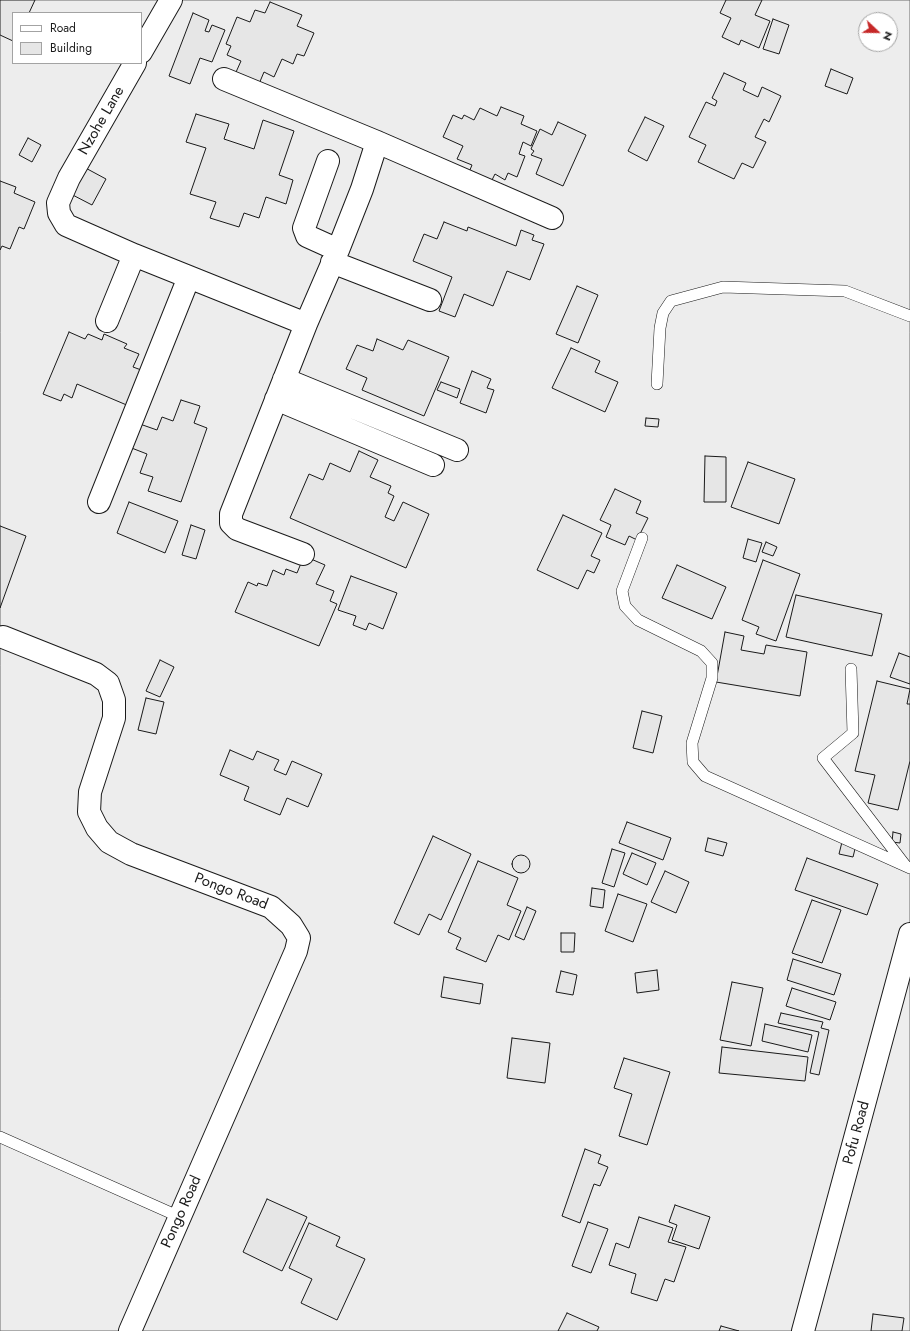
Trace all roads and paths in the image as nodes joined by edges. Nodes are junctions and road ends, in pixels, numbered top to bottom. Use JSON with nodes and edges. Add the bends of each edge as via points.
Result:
{"nodes":[{"id":1,"x":171,"y":0,"type":"edge"},
{"id":2,"x":142,"y":50,"type":"edge"},
{"id":3,"x":134,"y":64,"type":"edge"},
{"id":4,"x":224,"y":79,"type":"dead end"},
{"id":5,"x":378,"y":142,"type":"junction"},
{"id":6,"x":328,"y":161,"type":"dead end"},
{"id":7,"x":552,"y":218,"type":"dead end"},
{"id":8,"x":134,"y":255,"type":"junction"},
{"id":9,"x":335,"y":256,"type":"junction"},
{"id":10,"x":190,"y":277,"type":"junction"},
{"id":11,"x":430,"y":300,"type":"dead end"},
{"id":12,"x":910,"y":316,"type":"edge"},
{"id":13,"x":106,"y":321,"type":"dead end"},
{"id":14,"x":306,"y":324,"type":"junction"},
{"id":15,"x":284,"y":379,"type":"junction"},
{"id":16,"x":657,"y":384,"type":"dead end"},
{"id":17,"x":276,"y":399,"type":"junction"},
{"id":18,"x":457,"y":450,"type":"dead end"},
{"id":19,"x":433,"y":465,"type":"dead end"},
{"id":20,"x":99,"y":502,"type":"dead end"},
{"id":21,"x":642,"y":538,"type":"dead end"},
{"id":22,"x":303,"y":554,"type":"dead end"},
{"id":23,"x":2,"y":637,"type":"dead end"},
{"id":24,"x":852,"y":669,"type":"dead end"},
{"id":25,"x":908,"y":867,"type":"edge"},
{"id":26,"x":910,"y":934,"type":"edge"},
{"id":27,"x":0,"y":1137,"type":"edge"},
{"id":28,"x":180,"y":1217,"type":"junction"},
{"id":29,"x":135,"y":1329,"type":"edge"},
{"id":30,"x":804,"y":1331,"type":"edge"}],
"edges":[{"from":1,"to":2,"type":"street"},
{"from":3,"to":8,"type":"street","name":"Nzohe Lane","via":[[69,178],[58,203],[59,213],[66,225]]},
{"from":4,"to":5,"type":"street"},
{"from":5,"to":7,"type":"street"},
{"from":5,"to":9,"type":"street"},
{"from":6,"to":9,"type":"street","via":[[304,228],[307,236]]},
{"from":8,"to":10,"type":"street","name":"Nzohe Lane"},
{"from":8,"to":13,"type":"street"},
{"from":9,"to":11,"type":"street"},
{"from":9,"to":14,"type":"street"},
{"from":10,"to":14,"type":"street","name":"Nzohe Lane"},
{"from":10,"to":20,"type":"street"},
{"from":12,"to":16,"type":"lane","via":[[845,291],[723,287],[671,301],[663,313],[660,328]]},
{"from":14,"to":15,"type":"street"},
{"from":15,"to":17,"type":"street"},
{"from":15,"to":18,"type":"street"},
{"from":17,"to":19,"type":"street"},
{"from":17,"to":22,"type":"street","via":[[231,514],[231,523],[237,529]]},
{"from":21,"to":25,"type":"lane","via":[[622,591],[625,606],[638,620],[701,651],[712,663],[712,678],[692,743],[693,762],[705,776]]},
{"from":23,"to":28,"type":"street","name":"Pongo Road","via":[[96,674],[108,683],[114,700],[114,718],[90,792],[89,812],[97,828],[109,842],[131,854],[271,907],[291,925],[299,938],[296,951]]},
{"from":24,"to":25,"type":"lane","via":[[853,733],[823,758]]},
{"from":26,"to":30,"type":"street","name":"Pofu Road"},
{"from":27,"to":28,"type":"lane"},
{"from":28,"to":29,"type":"street","name":"Pongo Road"}]}
